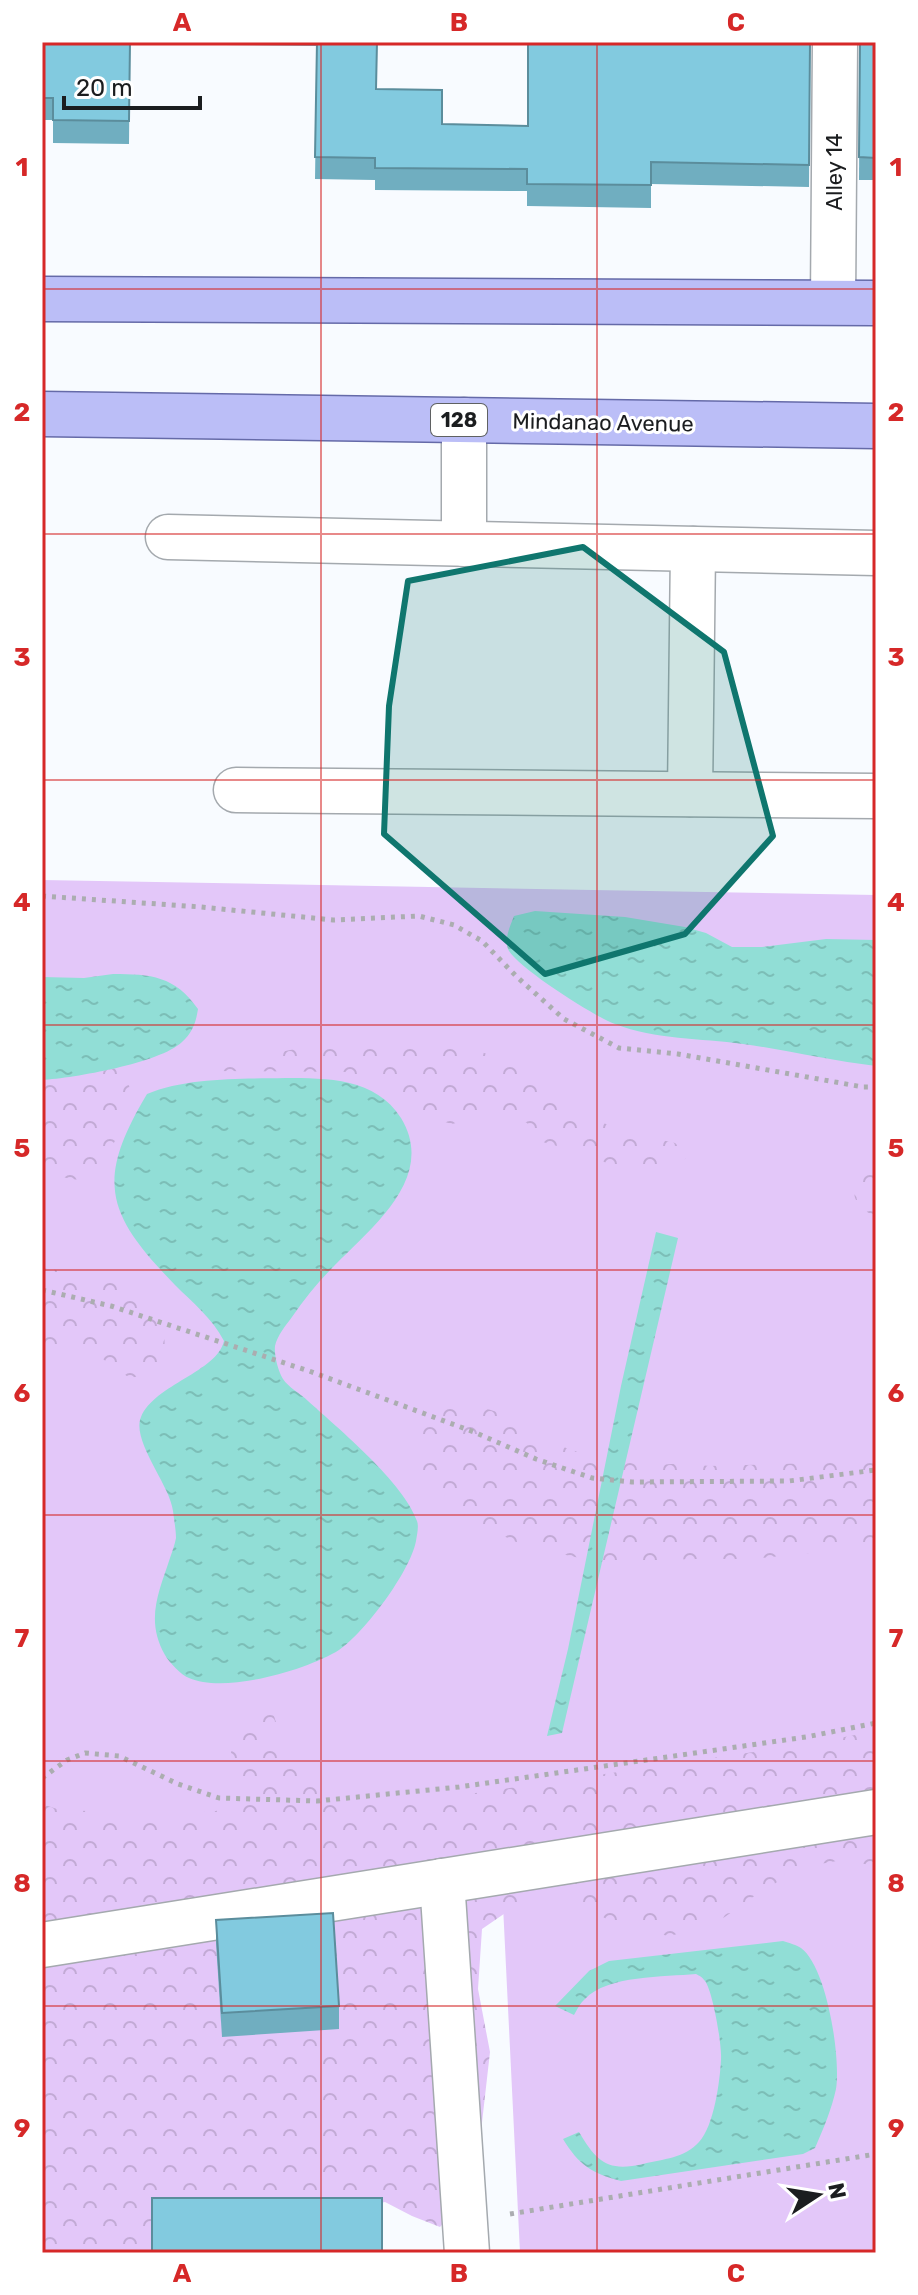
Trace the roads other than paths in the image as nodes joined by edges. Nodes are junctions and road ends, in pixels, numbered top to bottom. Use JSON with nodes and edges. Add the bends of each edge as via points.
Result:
{"nodes":[{"id":1,"x":835,"y":42,"type":"edge"},
{"id":2,"x":42,"y":299,"type":"edge"},
{"id":3,"x":833,"y":302,"type":"junction"},
{"id":4,"x":876,"y":303,"type":"edge"},
{"id":5,"x":42,"y":414,"type":"edge"},
{"id":6,"x":464,"y":420,"type":"junction"},
{"id":7,"x":876,"y":426,"type":"edge"},
{"id":8,"x":168,"y":537,"type":"dead end"},
{"id":9,"x":464,"y":544,"type":"junction"},
{"id":10,"x":693,"y":549,"type":"junction"},
{"id":11,"x":876,"y":553,"type":"edge"},
{"id":12,"x":236,"y":790,"type":"dead end"},
{"id":13,"x":690,"y":794,"type":"junction"},
{"id":14,"x":876,"y":796,"type":"edge"},
{"id":15,"x":876,"y":1812,"type":"edge"},
{"id":16,"x":442,"y":1881,"type":"junction"},
{"id":17,"x":42,"y":1945,"type":"edge"},
{"id":18,"x":466,"y":2237,"type":"edge"}],
"edges":[{"from":1,"to":3,"type":"street","name":"Alley 14"},
{"from":2,"to":3,"type":"main road"},
{"from":3,"to":4,"type":"main road"},
{"from":5,"to":6,"type":"main road","name":"Mindanao Avenue","number":"128"},
{"from":6,"to":7,"type":"main road","name":"Mindanao Avenue","number":"128"},
{"from":6,"to":9,"type":"street"},
{"from":8,"to":9,"type":"street"},
{"from":9,"to":10,"type":"street"},
{"from":10,"to":11,"type":"street"},
{"from":10,"to":13,"type":"street"},
{"from":12,"to":13,"type":"street"},
{"from":13,"to":14,"type":"street"},
{"from":15,"to":16,"type":"street"},
{"from":16,"to":17,"type":"street"},
{"from":16,"to":18,"type":"street"}]}
